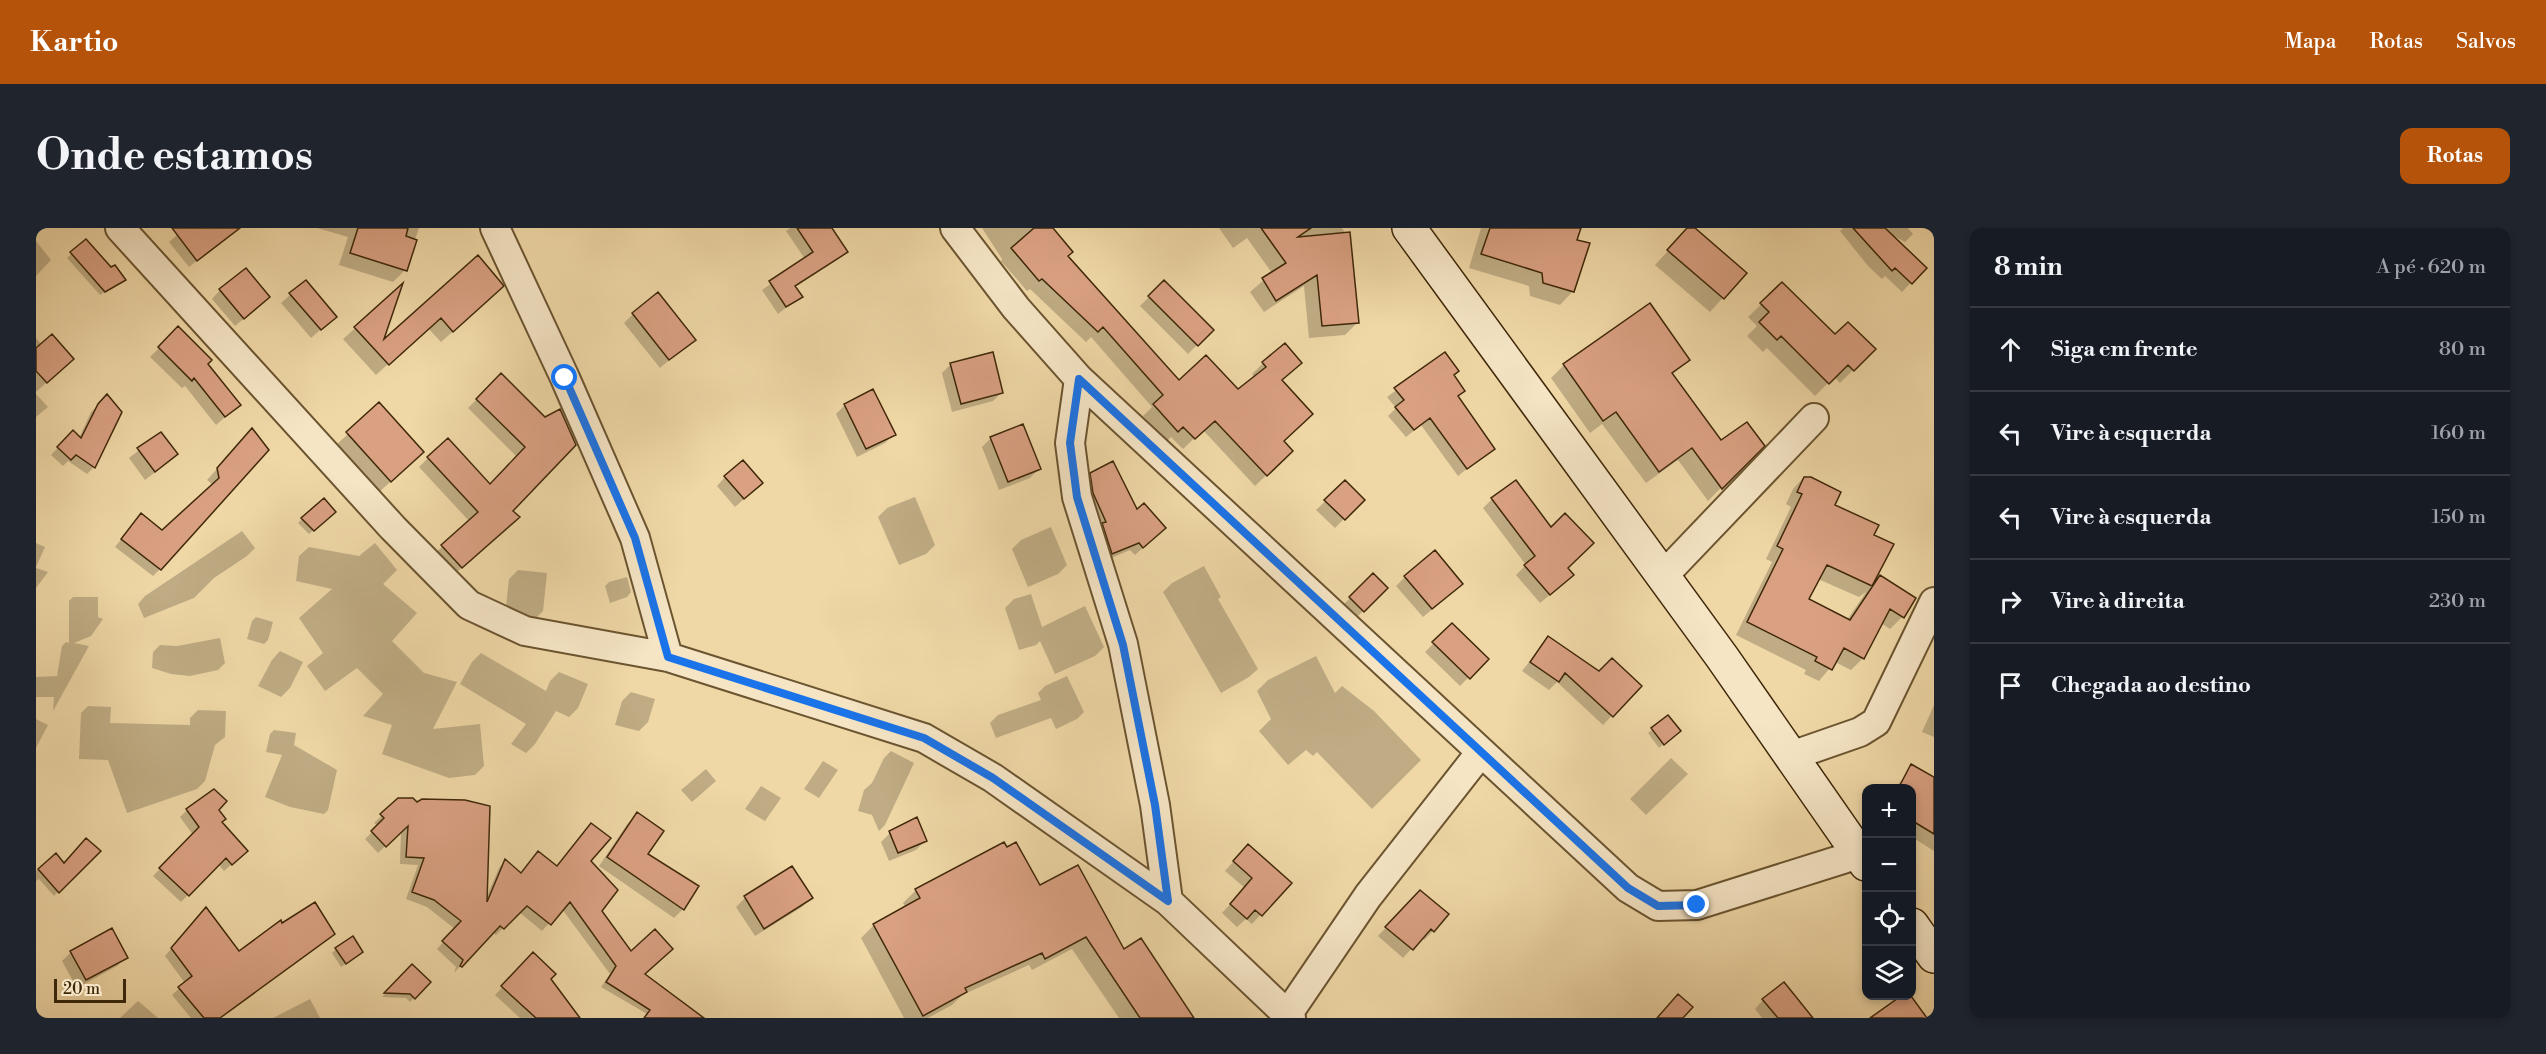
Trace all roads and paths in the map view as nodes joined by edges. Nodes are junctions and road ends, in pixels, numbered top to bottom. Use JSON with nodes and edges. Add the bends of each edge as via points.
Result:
{"nodes":[{"id":1,"x":120,"y":228,"type":"edge"},
{"id":2,"x":495,"y":228,"type":"edge"},
{"id":3,"x":955,"y":228,"type":"edge"},
{"id":4,"x":1409,"y":228,"type":"edge"},
{"id":5,"x":1079,"y":379,"type":"junction"},
{"id":6,"x":1814,"y":418,"type":"dead end"},
{"id":7,"x":1663,"y":576,"type":"junction"},
{"id":8,"x":1934,"y":602,"type":"edge"},
{"id":9,"x":668,"y":657,"type":"junction"},
{"id":10,"x":1481,"y":752,"type":"junction"},
{"id":11,"x":1791,"y":756,"type":"junction"},
{"id":12,"x":1862,"y":858,"type":"edge"},
{"id":13,"x":1862,"y":859,"type":"edge"},
{"id":14,"x":1168,"y":901,"type":"junction"},
{"id":15,"x":1916,"y":932,"type":"edge"},
{"id":16,"x":1934,"y":956,"type":"edge"},
{"id":17,"x":1288,"y":1017,"type":"edge"}],
"edges":[{"from":1,"to":9,"type":"street","via":[[393,528],[470,605],[525,631]]},
{"from":2,"to":9,"type":"street","via":[[635,538]]},
{"from":3,"to":5,"type":"street","via":[[1016,308]]},
{"from":4,"to":7,"type":"street"},
{"from":5,"to":10,"type":"street"},
{"from":5,"to":14,"type":"street","via":[[1070,443],[1077,497],[1123,645],[1155,805]]},
{"from":6,"to":7,"type":"street"},
{"from":7,"to":11,"type":"street"},
{"from":8,"to":11,"type":"street","via":[[1876,723]]},
{"from":9,"to":14,"type":"street","via":[[924,738],[993,778]]},
{"from":10,"to":13,"type":"street","via":[[1628,888],[1658,906],[1697,905]]},
{"from":10,"to":17,"type":"street","via":[[1362,905]]},
{"from":11,"to":12,"type":"street"},
{"from":14,"to":17,"type":"street"},
{"from":15,"to":16,"type":"street"}]}
